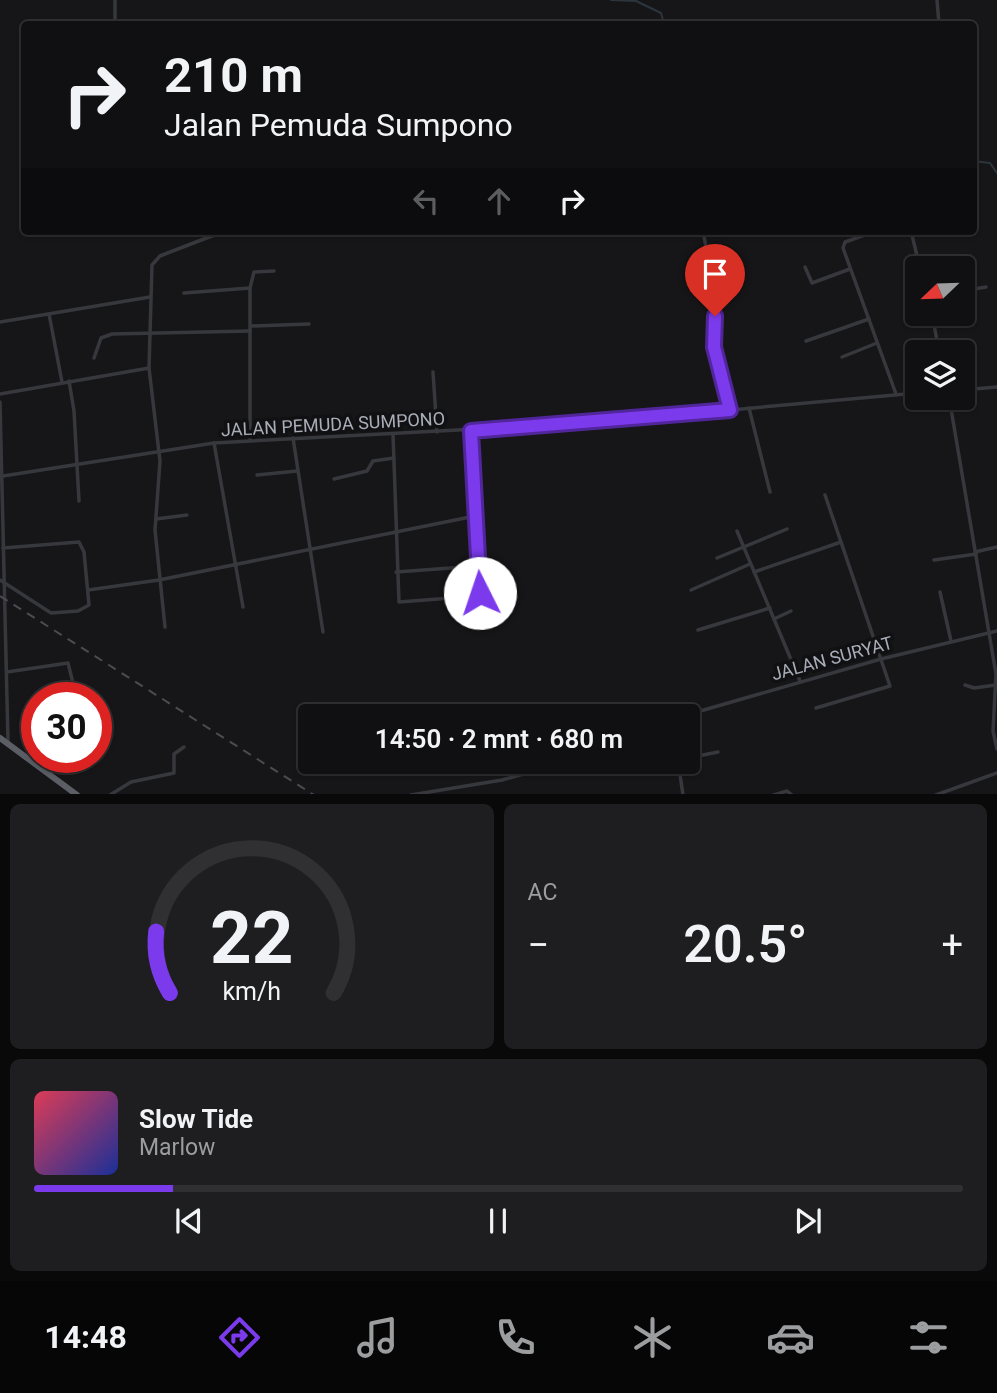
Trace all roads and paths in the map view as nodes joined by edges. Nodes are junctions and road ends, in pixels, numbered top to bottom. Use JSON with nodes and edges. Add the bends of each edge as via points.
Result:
{"nodes":[{"id":1,"x":116,"y":0,"type":"edge"},
{"id":2,"x":937,"y":2,"type":"edge"},
{"id":3,"x":115,"y":21,"type":"edge"},
{"id":4,"x":939,"y":21,"type":"edge"},
{"id":5,"x":215,"y":235,"type":"edge"},
{"id":6,"x":704,"y":235,"type":"edge"},
{"id":7,"x":866,"y":235,"type":"edge"},
{"id":8,"x":912,"y":235,"type":"edge"},
{"id":9,"x":209,"y":237,"type":"joint"},
{"id":10,"x":917,"y":256,"type":"edge"},
{"id":11,"x":805,"y":267,"type":"dead end"},
{"id":12,"x":850,"y":269,"type":"junction"},
{"id":13,"x":274,"y":271,"type":"dead end"},
{"id":14,"x":986,"y":287,"type":"dead end"},
{"id":15,"x":250,"y":288,"type":"junction"},
{"id":16,"x":975,"y":289,"type":"edge"},
{"id":17,"x":184,"y":293,"type":"dead end"},
{"id":18,"x":150,"y":297,"type":"junction"},
{"id":19,"x":49,"y":314,"type":"junction"},
{"id":20,"x":869,"y":319,"type":"junction"},
{"id":21,"x":0,"y":322,"type":"edge"},
{"id":22,"x":309,"y":324,"type":"dead end"},
{"id":23,"x":251,"y":329,"type":"junction"},
{"id":24,"x":149,"y":335,"type":"junction"},
{"id":25,"x":806,"y":341,"type":"dead end"},
{"id":26,"x":877,"y":343,"type":"junction"},
{"id":27,"x":842,"y":357,"type":"dead end"},
{"id":28,"x":94,"y":358,"type":"dead end"},
{"id":29,"x":149,"y":368,"type":"junction"},
{"id":30,"x":433,"y":372,"type":"dead end"},
{"id":31,"x":69,"y":381,"type":"junction"},
{"id":32,"x":62,"y":382,"type":"junction"},
{"id":33,"x":997,"y":387,"type":"edge"},
{"id":34,"x":975,"y":389,"type":"edge"},
{"id":35,"x":0,"y":394,"type":"edge"},
{"id":36,"x":896,"y":394,"type":"junction"},
{"id":37,"x":905,"y":394,"type":"edge"},
{"id":38,"x":0,"y":402,"type":"edge"},
{"id":39,"x":749,"y":408,"type":"junction"},
{"id":40,"x":730,"y":410,"type":"junction"},
{"id":41,"x":951,"y":410,"type":"edge"},
{"id":42,"x":471,"y":431,"type":"junction"},
{"id":43,"x":437,"y":432,"type":"junction"},
{"id":44,"x":393,"y":434,"type":"junction"},
{"id":45,"x":1,"y":436,"type":"edge"},
{"id":46,"x":293,"y":438,"type":"junction"},
{"id":47,"x":250,"y":440,"type":"junction"},
{"id":48,"x":214,"y":443,"type":"junction"},
{"id":49,"x":158,"y":450,"type":"junction"},
{"id":50,"x":394,"y":458,"type":"junction"},
{"id":51,"x":75,"y":463,"type":"junction"},
{"id":52,"x":297,"y":471,"type":"junction"},
{"id":53,"x":257,"y":475,"type":"dead end"},
{"id":54,"x":3,"y":476,"type":"junction"},
{"id":55,"x":334,"y":479,"type":"dead end"},
{"id":56,"x":1,"y":487,"type":"edge"},
{"id":57,"x":769,"y":492,"type":"dead end"},
{"id":58,"x":825,"y":495,"type":"dead end"},
{"id":59,"x":79,"y":501,"type":"dead end"},
{"id":60,"x":187,"y":515,"type":"dead end"},
{"id":61,"x":475,"y":516,"type":"junction"},
{"id":62,"x":156,"y":519,"type":"junction"},
{"id":63,"x":787,"y":529,"type":"dead end"},
{"id":64,"x":394,"y":531,"type":"junction"},
{"id":65,"x":737,"y":531,"type":"dead end"},
{"id":66,"x":842,"y":542,"type":"junction"},
{"id":67,"x":743,"y":546,"type":"junction"},
{"id":68,"x":997,"y":547,"type":"edge"},
{"id":69,"x":3,"y":548,"type":"junction"},
{"id":70,"x":308,"y":548,"type":"junction"},
{"id":71,"x":975,"y":553,"type":"junction"},
{"id":72,"x":717,"y":558,"type":"dead end"},
{"id":73,"x":934,"y":560,"type":"dead end"},
{"id":74,"x":233,"y":563,"type":"junction"},
{"id":75,"x":750,"y":564,"type":"junction"},
{"id":76,"x":478,"y":566,"type":"junction"},
{"id":77,"x":396,"y":572,"type":"junction"},
{"id":78,"x":754,"y":572,"type":"junction"},
{"id":79,"x":2,"y":580,"type":"edge"},
{"id":80,"x":159,"y":580,"type":"junction"},
{"id":81,"x":88,"y":590,"type":"junction"},
{"id":82,"x":691,"y":590,"type":"dead end"},
{"id":83,"x":940,"y":592,"type":"dead end"},
{"id":84,"x":243,"y":607,"type":"dead end"},
{"id":85,"x":770,"y":608,"type":"junction"},
{"id":86,"x":791,"y":611,"type":"dead end"},
{"id":87,"x":775,"y":619,"type":"junction"},
{"id":88,"x":165,"y":627,"type":"dead end"},
{"id":89,"x":698,"y":630,"type":"dead end"},
{"id":90,"x":997,"y":631,"type":"edge"},
{"id":91,"x":323,"y":632,"type":"dead end"},
{"id":92,"x":989,"y":632,"type":"junction"},
{"id":93,"x":951,"y":641,"type":"junction"},
{"id":94,"x":0,"y":645,"type":"edge"},
{"id":95,"x":6,"y":645,"type":"junction"},
{"id":96,"x":881,"y":659,"type":"junction"},
{"id":97,"x":7,"y":672,"type":"junction"},
{"id":98,"x":800,"y":681,"type":"junction"},
{"id":99,"x":73,"y":682,"type":"edge"},
{"id":100,"x":965,"y":685,"type":"dead end"},
{"id":101,"x":996,"y":685,"type":"edge"},
{"id":102,"x":816,"y":708,"type":"dead end"},
{"id":103,"x":700,"y":712,"type":"edge"},
{"id":104,"x":0,"y":738,"type":"edge"},
{"id":105,"x":8,"y":744,"type":"junction"},
{"id":106,"x":184,"y":747,"type":"dead end"},
{"id":107,"x":997,"y":749,"type":"edge"},
{"id":108,"x":718,"y":752,"type":"dead end"},
{"id":109,"x":700,"y":756,"type":"edge"},
{"id":110,"x":524,"y":774,"type":"edge"},
{"id":111,"x":680,"y":774,"type":"edge"},
{"id":112,"x":997,"y":774,"type":"edge"},
{"id":113,"x":77,"y":794,"type":"edge"},
{"id":114,"x":110,"y":794,"type":"edge"},
{"id":115,"x":411,"y":794,"type":"edge"},
{"id":116,"x":683,"y":794,"type":"edge"},
{"id":117,"x":774,"y":794,"type":"edge"},
{"id":118,"x":792,"y":794,"type":"edge"},
{"id":119,"x":936,"y":794,"type":"edge"}],
"edges":[{"from":1,"to":3,"type":"street"},
{"from":2,"to":4,"type":"street"},
{"from":5,"to":9,"type":"street"},
{"from":6,"to":40,"type":"street","via":[[716,306],[714,347]]},
{"from":7,"to":12,"type":"street","via":[[843,244]]},
{"from":8,"to":10,"type":"street"},
{"from":9,"to":18,"type":"street","via":[[153,261]]},
{"from":11,"to":12,"type":"street","via":[[812,283]]},
{"from":12,"to":20,"type":"street"},
{"from":13,"to":15,"type":"street","via":[[254,272]]},
{"from":14,"to":16,"type":"street"},
{"from":15,"to":17,"type":"street"},
{"from":15,"to":23,"type":"street"},
{"from":18,"to":19,"type":"street"},
{"from":18,"to":24,"type":"street"},
{"from":19,"to":21,"type":"street"},
{"from":19,"to":32,"type":"street"},
{"from":20,"to":25,"type":"street"},
{"from":20,"to":26,"type":"street"},
{"from":22,"to":23,"type":"street"},
{"from":23,"to":24,"type":"street"},
{"from":23,"to":47,"type":"street"},
{"from":24,"to":28,"type":"street","via":[[103,336]]},
{"from":24,"to":29,"type":"street"},
{"from":26,"to":27,"type":"street"},
{"from":26,"to":36,"type":"street"},
{"from":29,"to":31,"type":"street"},
{"from":29,"to":49,"type":"street"},
{"from":30,"to":43,"type":"street"},
{"from":31,"to":32,"type":"street"},
{"from":31,"to":51,"type":"street"},
{"from":32,"to":35,"type":"street"},
{"from":33,"to":34,"type":"street"},
{"from":36,"to":37,"type":"street","name":"JALAN PEMUDA SUMPONO"},
{"from":36,"to":39,"type":"street","name":"JALAN PEMUDA SUMPONO"},
{"from":38,"to":45,"type":"street"},
{"from":39,"to":40,"type":"street","name":"JALAN PEMUDA SUMPONO"},
{"from":39,"to":57,"type":"street"},
{"from":40,"to":42,"type":"street","name":"JALAN PEMUDA SUMPONO"},
{"from":41,"to":71,"type":"street"},
{"from":42,"to":43,"type":"street","name":"JALAN PEMUDA SUMPONO"},
{"from":42,"to":61,"type":"street"},
{"from":43,"to":44,"type":"street","name":"JALAN PEMUDA SUMPONO"},
{"from":44,"to":46,"type":"street","name":"JALAN PEMUDA SUMPONO"},
{"from":44,"to":50,"type":"street"},
{"from":45,"to":54,"type":"street"},
{"from":46,"to":47,"type":"street","name":"JALAN PEMUDA SUMPONO"},
{"from":46,"to":52,"type":"street"},
{"from":47,"to":48,"type":"street","name":"JALAN PEMUDA SUMPONO"},
{"from":48,"to":49,"type":"street","name":"JALAN PEMUDA SUMPONO"},
{"from":48,"to":74,"type":"street"},
{"from":49,"to":51,"type":"street","name":"JALAN PEMUDA SUMPONO"},
{"from":49,"to":62,"type":"street"},
{"from":50,"to":55,"type":"street","via":[[373,461],[367,471]]},
{"from":50,"to":64,"type":"street"},
{"from":51,"to":54,"type":"street","name":"JALAN PEMUDA SUMPONO"},
{"from":51,"to":59,"type":"street"},
{"from":52,"to":53,"type":"street"},
{"from":52,"to":70,"type":"street"},
{"from":54,"to":56,"type":"street"},
{"from":56,"to":69,"type":"street"},
{"from":58,"to":66,"type":"street"},
{"from":60,"to":62,"type":"street"},
{"from":61,"to":64,"type":"street"},
{"from":61,"to":76,"type":"street"},
{"from":62,"to":80,"type":"street"},
{"from":63,"to":67,"type":"street"},
{"from":64,"to":70,"type":"street"},
{"from":64,"to":77,"type":"street"},
{"from":65,"to":67,"type":"street"},
{"from":66,"to":78,"type":"street"},
{"from":66,"to":96,"type":"street"},
{"from":67,"to":72,"type":"street"},
{"from":67,"to":75,"type":"street"},
{"from":68,"to":71,"type":"street"},
{"from":69,"to":79,"type":"street"},
{"from":69,"to":81,"type":"street","via":[[79,542]]},
{"from":70,"to":74,"type":"street"},
{"from":70,"to":91,"type":"street"},
{"from":71,"to":73,"type":"street"},
{"from":71,"to":92,"type":"street"},
{"from":74,"to":80,"type":"street"},
{"from":74,"to":84,"type":"street"},
{"from":75,"to":78,"type":"street"},
{"from":75,"to":82,"type":"street"},
{"from":76,"to":77,"type":"street"},
{"from":76,"to":77,"type":"street","via":[[477,596],[404,604],[398,601]]},
{"from":78,"to":85,"type":"street"},
{"from":79,"to":81,"type":"street","via":[[55,614],[87,608]]},
{"from":79,"to":95,"type":"street"},
{"from":80,"to":81,"type":"street"},
{"from":80,"to":88,"type":"street"},
{"from":83,"to":93,"type":"street"},
{"from":85,"to":87,"type":"street"},
{"from":85,"to":89,"type":"street"},
{"from":86,"to":87,"type":"street"},
{"from":87,"to":98,"type":"street"},
{"from":90,"to":92,"type":"street","name":"JALAN SURYAT"},
{"from":92,"to":93,"type":"street","name":"JALAN SURYAT"},
{"from":92,"to":101,"type":"street"},
{"from":93,"to":96,"type":"street","name":"JALAN SURYAT"},
{"from":94,"to":95,"type":"street"},
{"from":95,"to":97,"type":"street"},
{"from":96,"to":98,"type":"street","name":"JALAN SURYAT"},
{"from":96,"to":102,"type":"street","via":[[889,687]]},
{"from":97,"to":99,"type":"street","via":[[68,663]]},
{"from":97,"to":105,"type":"street"},
{"from":98,"to":103,"type":"street","name":"JALAN SURYAT"},
{"from":100,"to":101,"type":"street"},
{"from":101,"to":107,"type":"street","via":[[993,731]]},
{"from":104,"to":105,"type":"highway"},
{"from":105,"to":113,"type":"highway"},
{"from":106,"to":114,"type":"street","via":[[174,754],[174,773],[131,782]]},
{"from":108,"to":109,"type":"street"},
{"from":110,"to":115,"type":"street"},
{"from":111,"to":116,"type":"street"},
{"from":112,"to":119,"type":"street"},
{"from":117,"to":118,"type":"street"}]}
